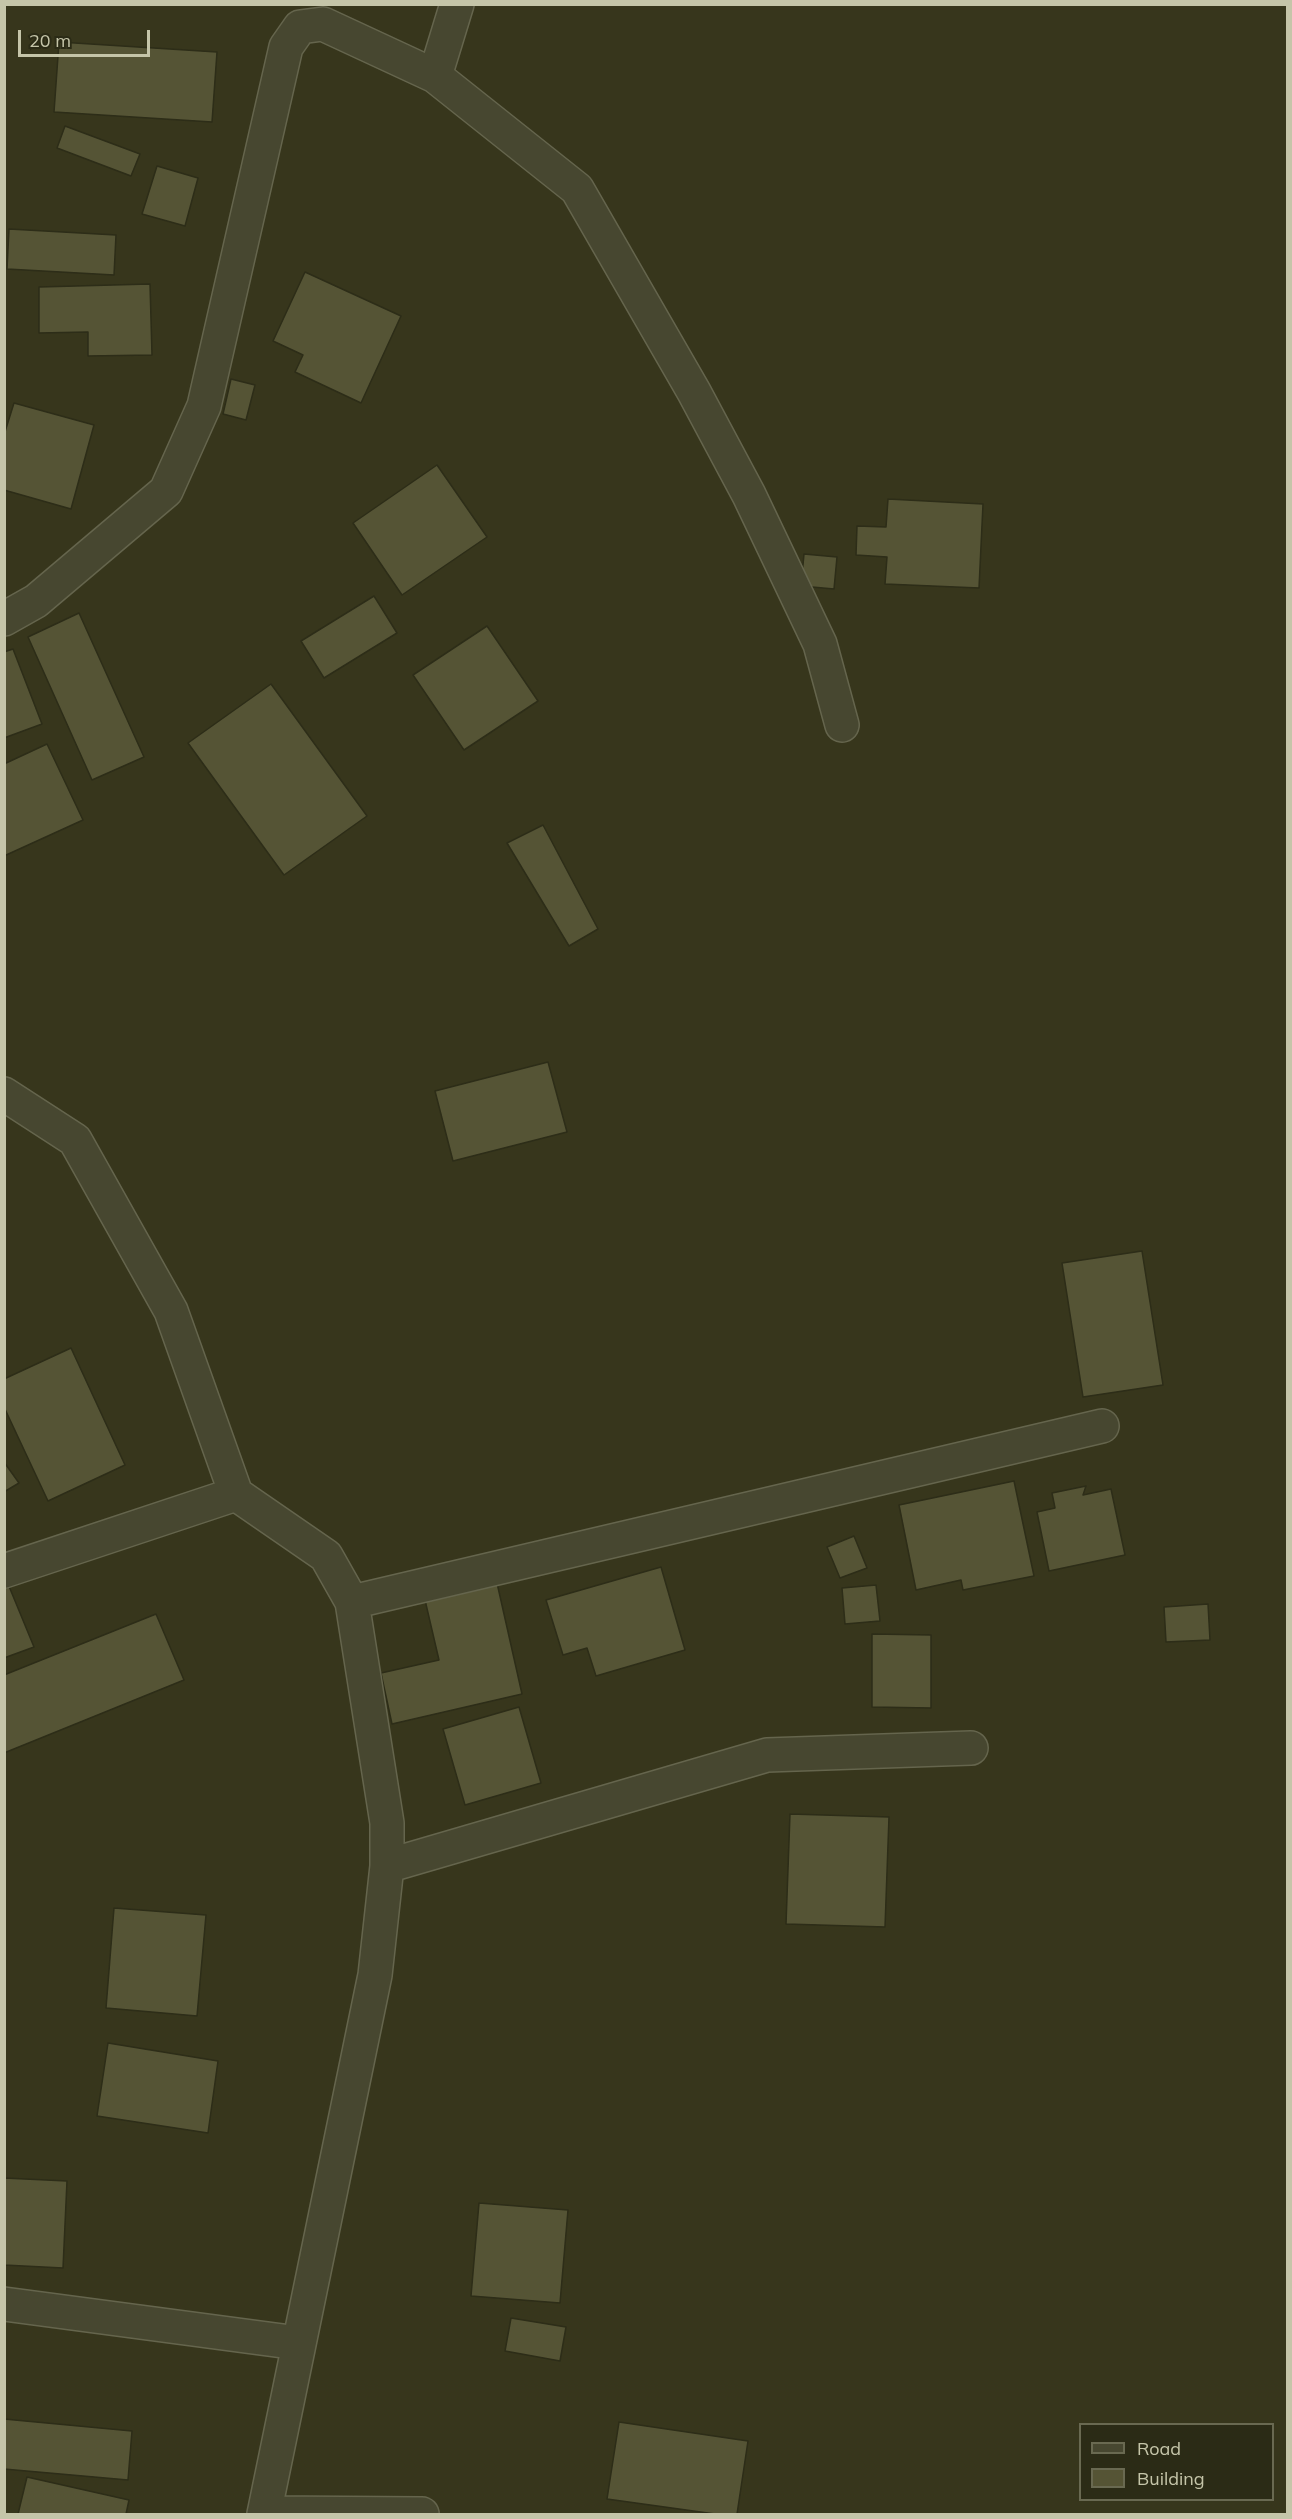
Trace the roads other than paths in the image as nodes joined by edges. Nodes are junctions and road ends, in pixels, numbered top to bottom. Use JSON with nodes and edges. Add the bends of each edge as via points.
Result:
{"nodes":[{"id":1,"x":457,"y":4,"type":"edge"},
{"id":2,"x":435,"y":76,"type":"junction"},
{"id":3,"x":4,"y":619,"type":"edge"},
{"id":4,"x":842,"y":725,"type":"dead end"},
{"id":5,"x":4,"y":1094,"type":"edge"},
{"id":6,"x":1102,"y":1426,"type":"dead end"},
{"id":7,"x":236,"y":1494,"type":"junction"},
{"id":8,"x":4,"y":1571,"type":"edge"},
{"id":9,"x":352,"y":1602,"type":"junction"},
{"id":10,"x":971,"y":1748,"type":"dead end"},
{"id":11,"x":387,"y":1866,"type":"junction"},
{"id":12,"x":4,"y":2304,"type":"edge"},
{"id":13,"x":298,"y":2343,"type":"junction"},
{"id":14,"x":264,"y":2514,"type":"edge"},
{"id":15,"x":423,"y":2514,"type":"edge"}],
"edges":[{"from":1,"to":2,"type":"street"},
{"from":2,"to":3,"type":"street","via":[[323,24],[300,27],[286,47],[204,406],[166,491],[36,601]]},
{"from":2,"to":4,"type":"street","via":[[578,189],[749,495],[820,644]]},
{"from":5,"to":7,"type":"street","via":[[75,1140],[171,1311]]},
{"from":6,"to":9,"type":"street"},
{"from":7,"to":8,"type":"street"},
{"from":7,"to":9,"type":"street","via":[[326,1556]]},
{"from":9,"to":11,"type":"street","via":[[387,1823]]},
{"from":10,"to":11,"type":"street","via":[[766,1755]]},
{"from":11,"to":13,"type":"street","via":[[375,1975]]},
{"from":12,"to":13,"type":"street"},
{"from":13,"to":14,"type":"street"},
{"from":14,"to":15,"type":"street"}]}
